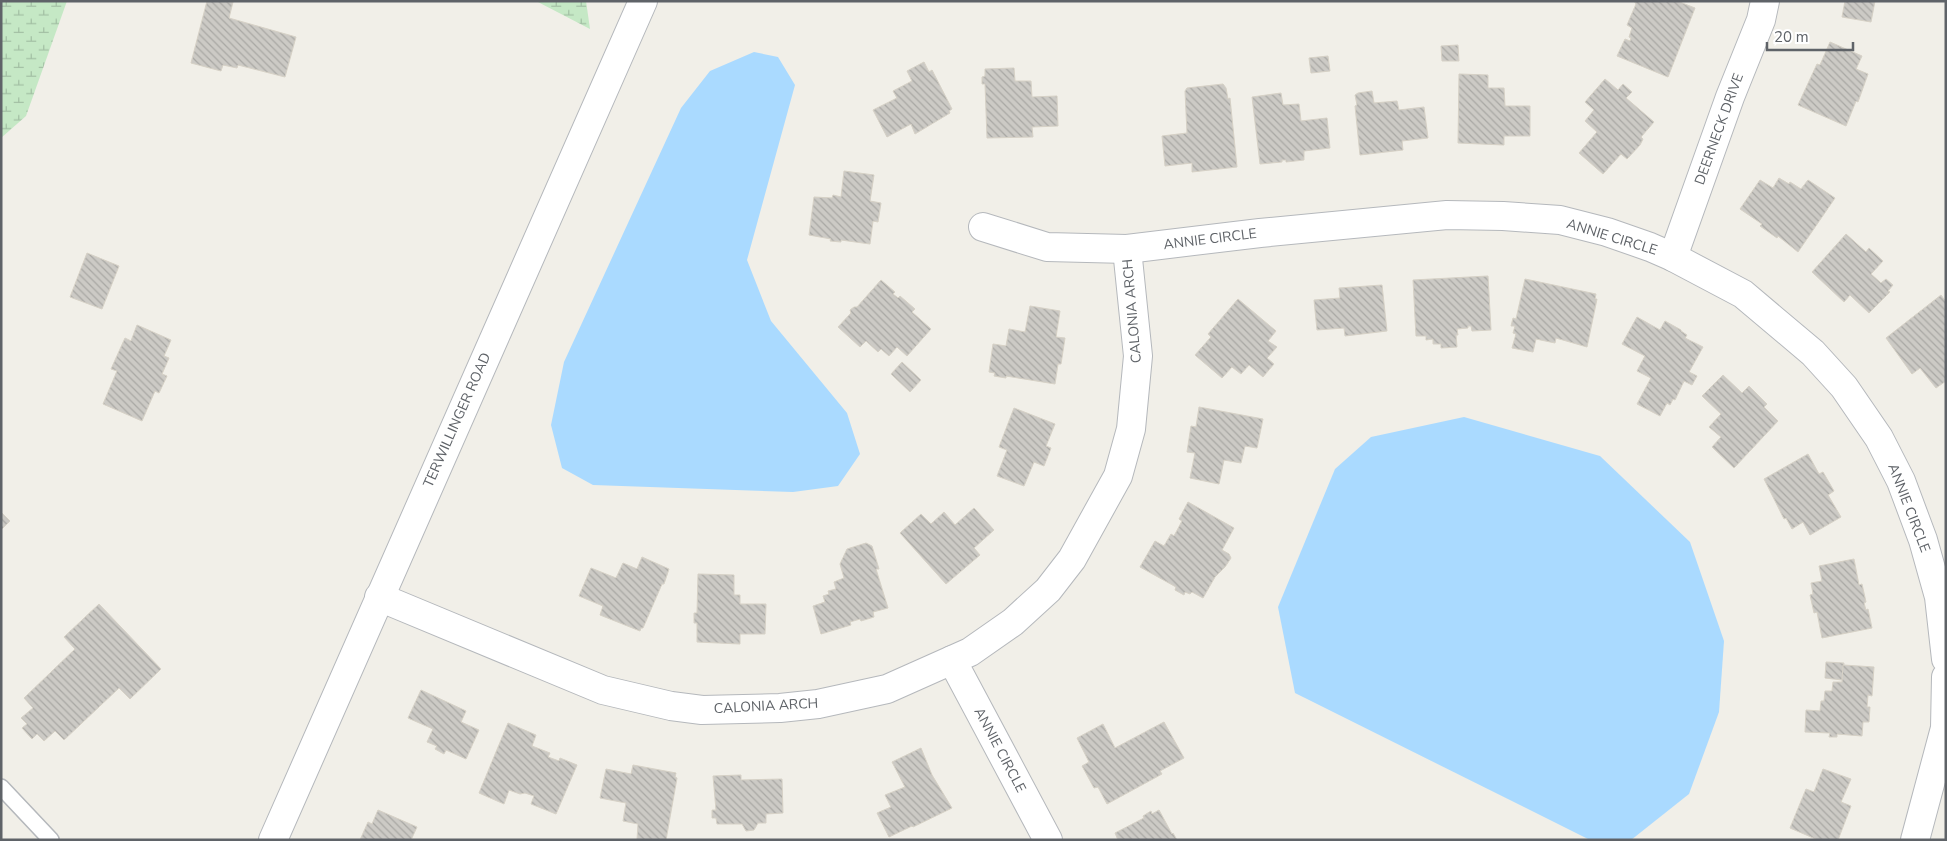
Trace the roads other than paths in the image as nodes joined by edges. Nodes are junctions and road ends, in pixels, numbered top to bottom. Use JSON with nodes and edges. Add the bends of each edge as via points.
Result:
{"nodes":[{"id":1,"x":643,"y":1,"type":"edge"},
{"id":2,"x":1766,"y":1,"type":"edge"},
{"id":3,"x":982,"y":227,"type":"dead end"},
{"id":4,"x":1127,"y":249,"type":"junction"},
{"id":5,"x":1673,"y":257,"type":"junction"},
{"id":6,"x":379,"y":597,"type":"junction"},
{"id":7,"x":1946,"y":659,"type":"edge"},
{"id":8,"x":952,"y":660,"type":"junction"},
{"id":9,"x":1946,"y":676,"type":"edge"},
{"id":10,"x":1945,"y":728,"type":"edge"},
{"id":11,"x":1,"y":787,"type":"edge"},
{"id":12,"x":51,"y":840,"type":"edge"},
{"id":13,"x":273,"y":840,"type":"edge"},
{"id":14,"x":1048,"y":840,"type":"edge"},
{"id":15,"x":1915,"y":840,"type":"edge"}],
"edges":[{"from":1,"to":6,"type":"street","name":"TERWILLINGER ROAD"},
{"from":2,"to":5,"type":"street","name":"DEERNECK DRIVE"},
{"from":3,"to":4,"type":"street","name":"ANNIE CIRCLE","via":[[1047,247]]},
{"from":4,"to":5,"type":"street","name":"ANNIE CIRCLE","via":[[1447,216],[1503,216],[1560,220],[1607,232]]},
{"from":4,"to":8,"type":"street","name":"CALONIA ARCH","via":[[1138,356],[1131,429],[1118,476],[1072,559],[1048,590],[1013,622],[970,652]]},
{"from":5,"to":7,"type":"street","name":"ANNIE CIRCLE","via":[[1743,294],[1814,353],[1844,387],[1879,438],[1901,481],[1923,540],[1939,597]]},
{"from":6,"to":8,"type":"street","name":"CALONIA ARCH","via":[[603,690],[702,710],[818,704],[887,689]]},
{"from":6,"to":13,"type":"street","name":"TERWILLINGER ROAD"},
{"from":8,"to":14,"type":"street","name":"ANNIE CIRCLE"},
{"from":9,"to":10,"type":"street"},
{"from":10,"to":15,"type":"street"},
{"from":11,"to":12,"type":"lane"}]}
